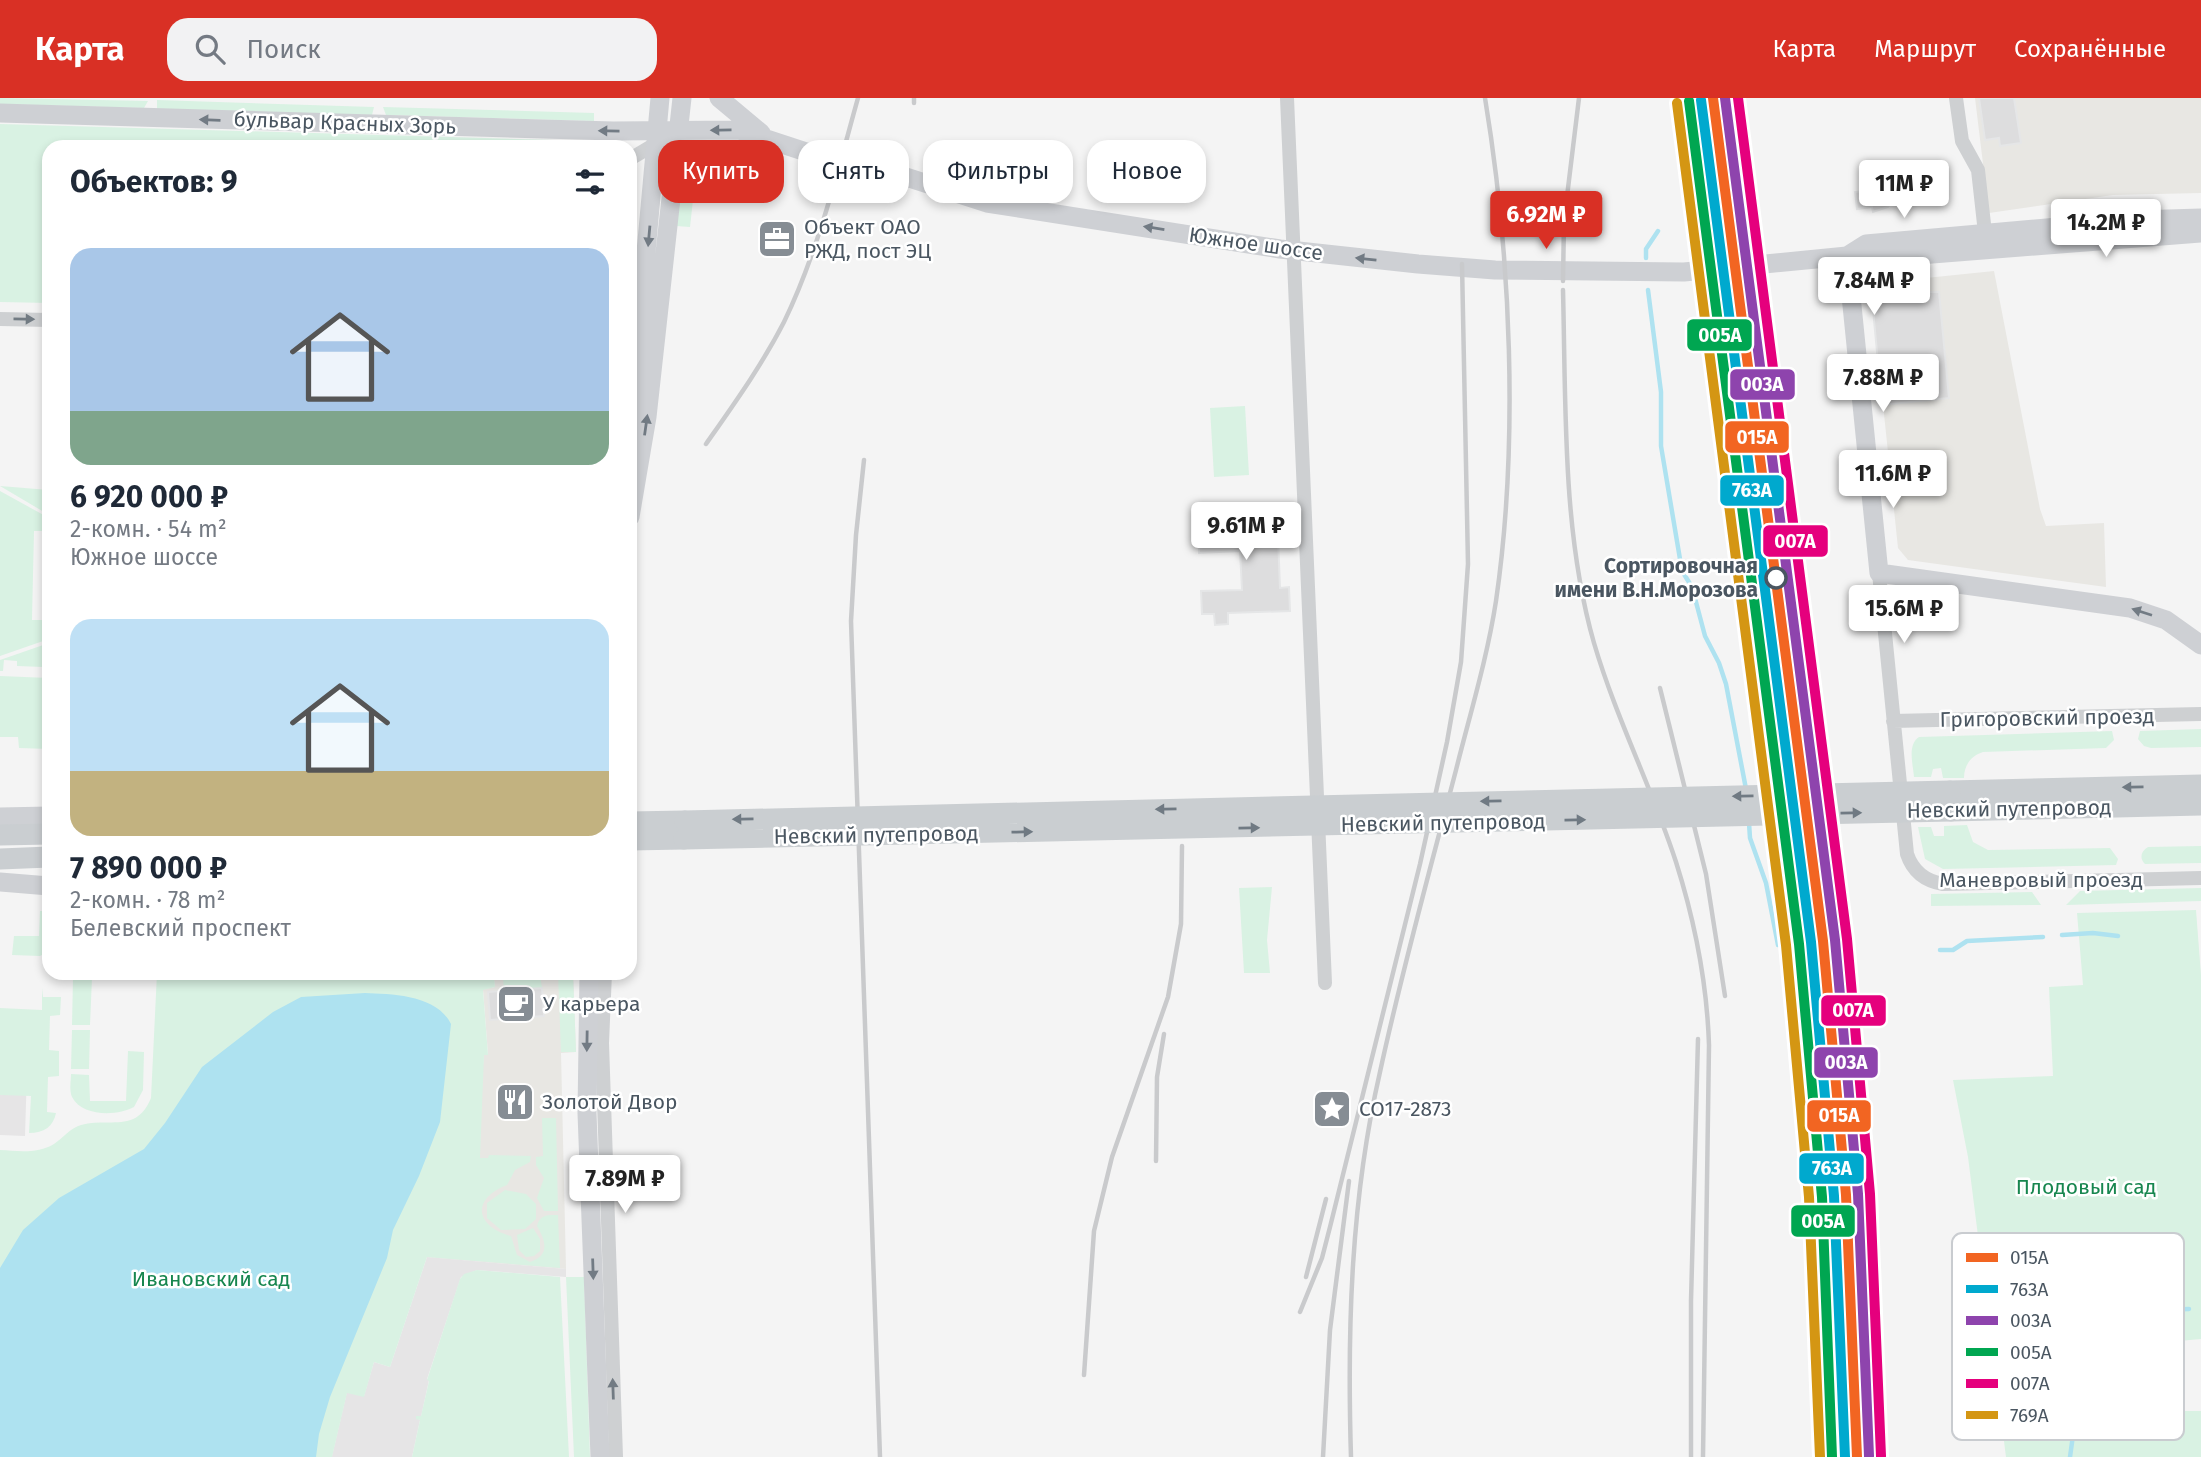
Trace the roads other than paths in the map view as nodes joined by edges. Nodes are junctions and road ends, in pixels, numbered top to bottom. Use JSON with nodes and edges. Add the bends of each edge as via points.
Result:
{"nodes":[{"id":1,"x":660,"y":98,"type":"edge"},
{"id":2,"x":682,"y":98,"type":"edge"},
{"id":3,"x":719,"y":98,"type":"edge"},
{"id":4,"x":1287,"y":98,"type":"edge"},
{"id":5,"x":1956,"y":98,"type":"edge"},
{"id":6,"x":0,"y":113,"type":"edge"},
{"id":7,"x":677,"y":131,"type":"junction"},
{"id":8,"x":764,"y":136,"type":"junction"},
{"id":9,"x":657,"y":137,"type":"junction"},
{"id":10,"x":637,"y":153,"type":"edge"},
{"id":11,"x":2201,"y":218,"type":"edge"},
{"id":12,"x":2201,"y":233,"type":"edge"},
{"id":13,"x":1986,"y":241,"type":"junction"},
{"id":14,"x":1294,"y":251,"type":"junction"},
{"id":15,"x":1847,"y":256,"type":"junction"},
{"id":16,"x":0,"y":318,"type":"edge"},
{"id":17,"x":42,"y":320,"type":"edge"},
{"id":18,"x":637,"y":352,"type":"edge"},
{"id":19,"x":637,"y":475,"type":"edge"},
{"id":20,"x":1879,"y":573,"type":"junction"},
{"id":21,"x":2201,"y":645,"type":"edge"},
{"id":22,"x":2201,"y":714,"type":"edge"},
{"id":23,"x":1894,"y":722,"type":"junction"},
{"id":24,"x":2201,"y":785,"type":"edge"},
{"id":25,"x":1950,"y":801,"type":"junction"},
{"id":26,"x":2201,"y":805,"type":"edge"},
{"id":27,"x":42,"y":816,"type":"edge"},
{"id":28,"x":0,"y":817,"type":"edge"},
{"id":29,"x":637,"y":823,"type":"edge"},
{"id":30,"x":684,"y":830,"type":"junction"},
{"id":31,"x":42,"y":834,"type":"edge"},
{"id":32,"x":0,"y":835,"type":"edge"},
{"id":33,"x":637,"y":839,"type":"edge"},
{"id":34,"x":42,"y":857,"type":"edge"},
{"id":35,"x":0,"y":859,"type":"edge"},
{"id":36,"x":42,"y":860,"type":"edge"},
{"id":37,"x":2201,"y":878,"type":"edge"},
{"id":38,"x":0,"y":882,"type":"edge"},
{"id":39,"x":42,"y":882,"type":"edge"},
{"id":40,"x":42,"y":886,"type":"edge"},
{"id":41,"x":589,"y":980,"type":"edge"},
{"id":42,"x":605,"y":980,"type":"edge"},
{"id":43,"x":1325,"y":983,"type":"dead end"},
{"id":44,"x":600,"y":1457,"type":"edge"},
{"id":45,"x":615,"y":1457,"type":"edge"}],
"edges":[{"from":1,"to":9,"type":"street"},
{"from":2,"to":7,"type":"street"},
{"from":3,"to":8,"type":"street"},
{"from":4,"to":14,"type":"street"},
{"from":5,"to":13,"type":"street","via":[[1962,141],[1978,170]]},
{"from":9,"to":6,"type":"street","name":"бульвар Красных Зорь","one_way":true},
{"from":8,"to":7,"type":"street","name":"Южное шоссе","one_way":true,"via":[[739,130]]},
{"from":7,"to":9,"type":"street","name":"бульвар Красных Зорь"},
{"from":19,"to":7,"type":"street","one_way":true},
{"from":14,"to":8,"type":"street","name":"Южное шоссе","one_way":true,"via":[[987,203],[906,177],[852,167]]},
{"from":9,"to":10,"type":"street"},
{"from":9,"to":18,"type":"street","one_way":true},
{"from":11,"to":13,"type":"street","name":"Южное шоссе"},
{"from":12,"to":13,"type":"street","name":"Южное шоссе"},
{"from":13,"to":15,"type":"street","name":"Южное шоссе","via":[[1869,259]]},
{"from":15,"to":14,"type":"street","name":"Южное шоссе","one_way":true,"via":[[1684,272],[1495,270]]},
{"from":14,"to":43,"type":"street"},
{"from":15,"to":20,"type":"street","name":"Маневровый проезд"},
{"from":16,"to":17,"type":"street","one_way":true},
{"from":21,"to":20,"type":"street","one_way":true,"via":[[2166,620],[2130,608]]},
{"from":20,"to":23,"type":"street","name":"Маневровый проезд"},
{"from":22,"to":23,"type":"street","name":"Григоровский проезд"},
{"from":23,"to":37,"type":"street","name":"Маневровый проезд","via":[[1907,855],[1916,871],[1934,883]]},
{"from":24,"to":25,"type":"main road","name":"Невский путепровод","one_way":true},
{"from":25,"to":26,"type":"main road","name":"Невский путепровод"},
{"from":25,"to":30,"type":"main road","name":"Невский путепровод","bridge":true},
{"from":27,"to":28,"type":"street"},
{"from":29,"to":30,"type":"main road"},
{"from":30,"to":33,"type":"main road"},
{"from":31,"to":32,"type":"main road"},
{"from":34,"to":35,"type":"main road"},
{"from":36,"to":39,"type":"street","via":[[35,865],[34,874]]},
{"from":38,"to":40,"type":"street"},
{"from":41,"to":44,"type":"street","one_way":true,"via":[[587,1113]]},
{"from":45,"to":42,"type":"street","one_way":true,"via":[[602,1043]]}]}
